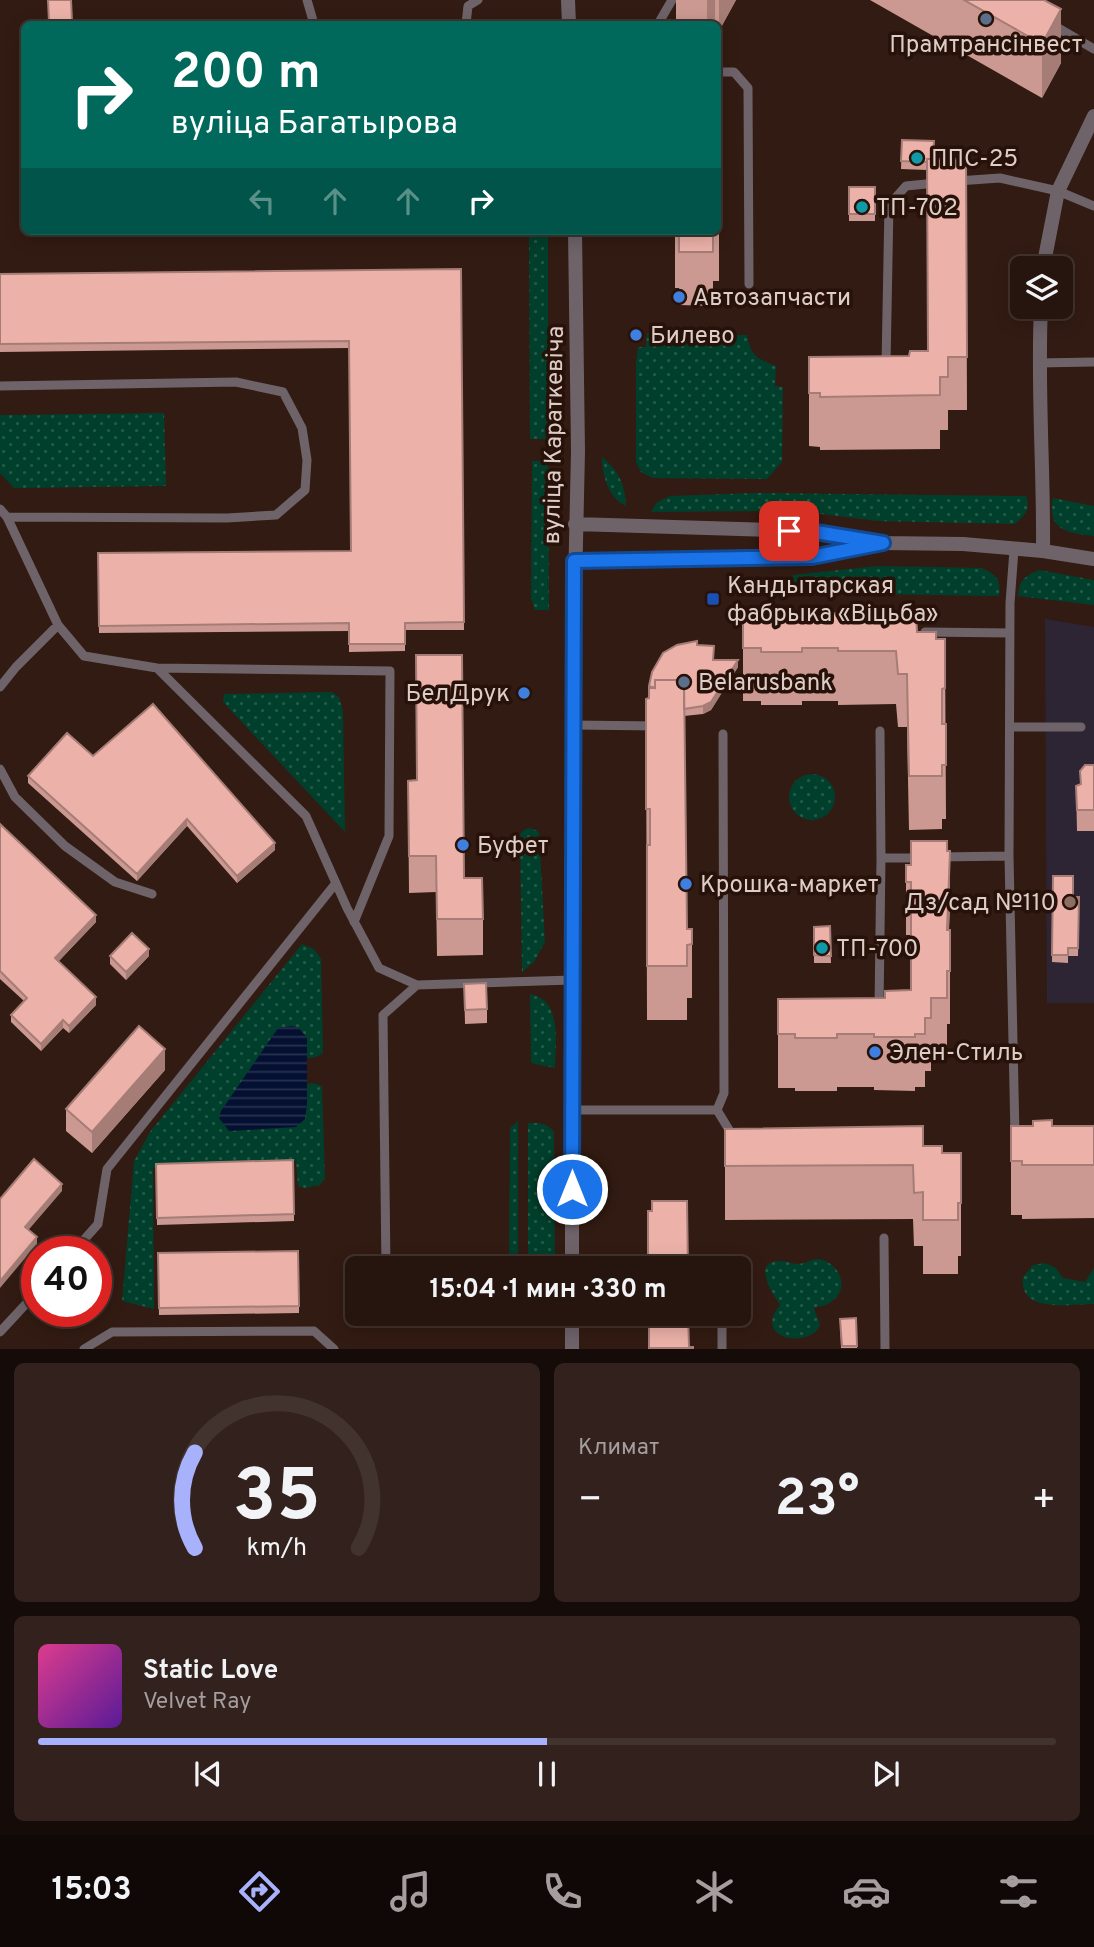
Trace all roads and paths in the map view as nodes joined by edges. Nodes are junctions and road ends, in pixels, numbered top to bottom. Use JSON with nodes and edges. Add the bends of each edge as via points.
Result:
{"nodes":[{"id":1,"x":307,"y":0,"type":"edge"},
{"id":2,"x":478,"y":0,"type":"edge"},
{"id":3,"x":568,"y":0,"type":"edge"},
{"id":4,"x":672,"y":0,"type":"edge"},
{"id":5,"x":313,"y":21,"type":"edge"},
{"id":6,"x":466,"y":21,"type":"edge"},
{"id":7,"x":569,"y":21,"type":"edge"},
{"id":8,"x":660,"y":21,"type":"edge"},
{"id":9,"x":1046,"y":21,"type":"edge"},
{"id":10,"x":1094,"y":49,"type":"edge"},
{"id":11,"x":721,"y":72,"type":"edge"},
{"id":12,"x":1093,"y":120,"type":"edge"},
{"id":13,"x":1058,"y":191,"type":"junction"},
{"id":14,"x":1094,"y":206,"type":"edge"},
{"id":15,"x":575,"y":235,"type":"edge"},
{"id":16,"x":1045,"y":256,"type":"edge"},
{"id":17,"x":748,"y":284,"type":"dead end"},
{"id":18,"x":1040,"y":319,"type":"edge"},
{"id":19,"x":1094,"y":362,"type":"edge"},
{"id":20,"x":1038,"y":363,"type":"junction"},
{"id":21,"x":879,"y":375,"type":"edge"},
{"id":22,"x":0,"y":386,"type":"edge"},
{"id":23,"x":3,"y":513,"type":"edge"},
{"id":24,"x":575,"y":524,"type":"junction"},
{"id":25,"x":883,"y":543,"type":"junction"},
{"id":26,"x":1014,"y":550,"type":"junction"},
{"id":27,"x":1043,"y":551,"type":"junction"},
{"id":28,"x":1094,"y":559,"type":"edge"},
{"id":29,"x":574,"y":561,"type":"junction"},
{"id":30,"x":58,"y":625,"type":"junction"},
{"id":31,"x":913,"y":632,"type":"edge"},
{"id":32,"x":1010,"y":633,"type":"junction"},
{"id":33,"x":157,"y":668,"type":"junction"},
{"id":34,"x":0,"y":687,"type":"edge"},
{"id":35,"x":572,"y":725,"type":"junction"},
{"id":36,"x":666,"y":726,"type":"edge"},
{"id":37,"x":1010,"y":727,"type":"junction"},
{"id":38,"x":1081,"y":727,"type":"dead end"},
{"id":39,"x":880,"y":731,"type":"dead end"},
{"id":40,"x":723,"y":734,"type":"dead end"},
{"id":41,"x":0,"y":769,"type":"edge"},
{"id":42,"x":1009,"y":856,"type":"junction"},
{"id":43,"x":881,"y":858,"type":"junction"},
{"id":44,"x":336,"y":883,"type":"junction"},
{"id":45,"x":152,"y":894,"type":"dead end"},
{"id":46,"x":354,"y":922,"type":"junction"},
{"id":47,"x":572,"y":980,"type":"junction"},
{"id":48,"x":417,"y":985,"type":"junction"},
{"id":49,"x":866,"y":1009,"type":"edge"},
{"id":50,"x":572,"y":1110,"type":"junction"},
{"id":51,"x":717,"y":1110,"type":"junction"},
{"id":52,"x":743,"y":1142,"type":"edge"},
{"id":53,"x":1016,"y":1146,"type":"edge"},
{"id":54,"x":87,"y":1236,"type":"edge"},
{"id":55,"x":884,"y":1238,"type":"dead end"},
{"id":56,"x":386,"y":1256,"type":"edge"},
{"id":57,"x":572,"y":1256,"type":"edge"},
{"id":58,"x":21,"y":1309,"type":"edge"},
{"id":59,"x":572,"y":1326,"type":"edge"},
{"id":60,"x":723,"y":1326,"type":"edge"},
{"id":61,"x":0,"y":1332,"type":"edge"},
{"id":62,"x":84,"y":1349,"type":"edge"},
{"id":63,"x":334,"y":1349,"type":"edge"},
{"id":64,"x":572,"y":1349,"type":"edge"},
{"id":65,"x":722,"y":1349,"type":"edge"},
{"id":66,"x":886,"y":1349,"type":"edge"}],
"edges":[{"from":1,"to":5,"type":"lane"},
{"from":2,"to":6,"type":"lane","via":[[468,6]]},
{"from":3,"to":7,"type":"street"},
{"from":4,"to":8,"type":"lane"},
{"from":9,"to":10,"type":"lane"},
{"from":11,"to":17,"type":"lane","via":[[734,72],[748,88]]},
{"from":12,"to":13,"type":"street"},
{"from":13,"to":14,"type":"lane"},
{"from":13,"to":16,"type":"street"},
{"from":13,"to":21,"type":"lane","via":[[1000,178],[906,186],[888,205],[886,370]]},
{"from":15,"to":24,"type":"street","name":"вуліца Караткевіча"},
{"from":18,"to":20,"type":"street"},
{"from":19,"to":20,"type":"lane"},
{"from":20,"to":27,"type":"street"},
{"from":22,"to":23,"type":"lane","via":[[236,382],[283,392],[302,428],[307,460],[305,490],[276,515]]},
{"from":23,"to":30,"type":"lane"},
{"from":24,"to":25,"type":"street","via":[[810,531]]},
{"from":24,"to":29,"type":"street","name":"вуліца Караткевіча"},
{"from":25,"to":26,"type":"street"},
{"from":25,"to":29,"type":"street","via":[[812,557]]},
{"from":26,"to":27,"type":"street"},
{"from":26,"to":32,"type":"lane"},
{"from":27,"to":28,"type":"street"},
{"from":29,"to":35,"type":"street","name":"вуліца Караткевіча"},
{"from":30,"to":33,"type":"lane","via":[[84,656]]},
{"from":30,"to":34,"type":"lane"},
{"from":31,"to":32,"type":"lane"},
{"from":32,"to":37,"type":"lane"},
{"from":33,"to":44,"type":"lane","via":[[306,816]]},
{"from":33,"to":46,"type":"lane","via":[[390,670],[389,836]]},
{"from":35,"to":36,"type":"lane"},
{"from":35,"to":47,"type":"street","name":"вуліца Караткевіча"},
{"from":37,"to":38,"type":"lane"},
{"from":37,"to":42,"type":"lane"},
{"from":39,"to":43,"type":"lane"},
{"from":40,"to":51,"type":"lane","via":[[724,1093]]},
{"from":41,"to":45,"type":"lane","via":[[15,797],[65,846],[115,882]]},
{"from":42,"to":43,"type":"lane"},
{"from":42,"to":53,"type":"lane"},
{"from":43,"to":49,"type":"lane","via":[[880,1009]]},
{"from":44,"to":46,"type":"lane"},
{"from":44,"to":54,"type":"lane","via":[[107,1168],[98,1224]]},
{"from":46,"to":48,"type":"lane","via":[[379,968]]},
{"from":47,"to":48,"type":"lane"},
{"from":47,"to":50,"type":"street","name":"вуліца Караткевіча"},
{"from":48,"to":56,"type":"lane","via":[[383,1015]]},
{"from":50,"to":51,"type":"lane"},
{"from":50,"to":57,"type":"street","name":"вуліца Караткевіча"},
{"from":51,"to":52,"type":"lane","via":[[733,1138]]},
{"from":55,"to":66,"type":"lane"},
{"from":58,"to":61,"type":"lane"},
{"from":59,"to":64,"type":"street"},
{"from":60,"to":65,"type":"lane"},
{"from":62,"to":63,"type":"lane","via":[[112,1332],[314,1331]]}]}
